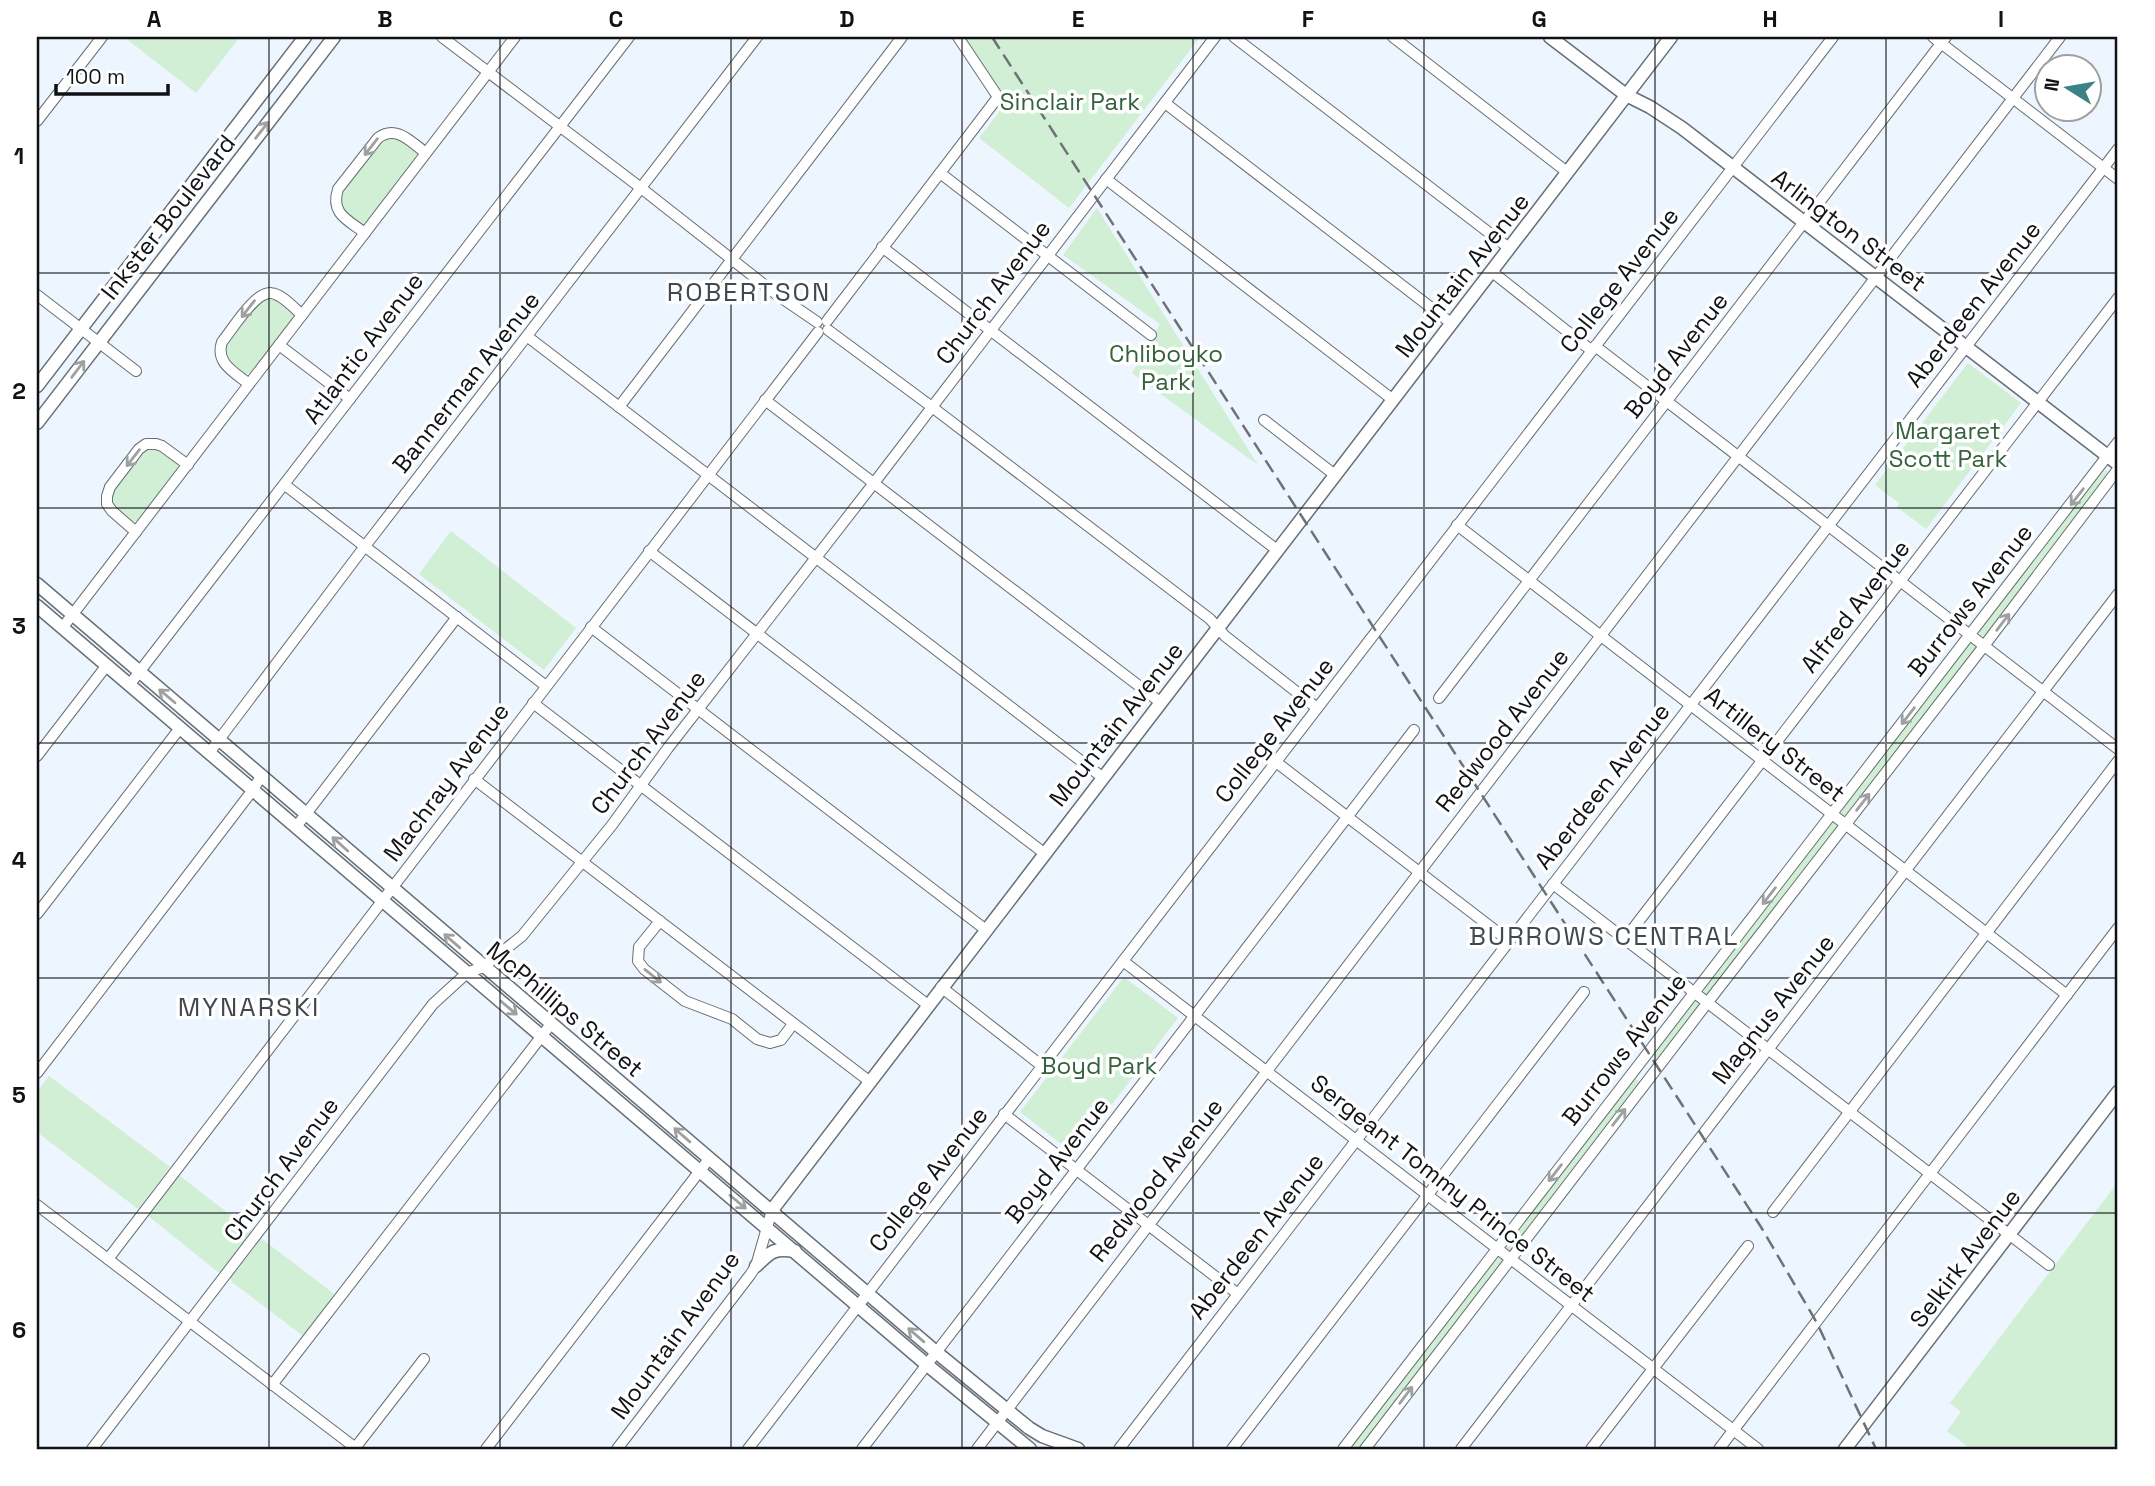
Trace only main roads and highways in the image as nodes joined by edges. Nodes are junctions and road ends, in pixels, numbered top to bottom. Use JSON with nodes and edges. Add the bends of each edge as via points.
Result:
{"nodes":[{"id":1,"x":305,"y":37,"type":"edge"},
{"id":2,"x":334,"y":37,"type":"edge"},
{"id":3,"x":1550,"y":37,"type":"edge"},
{"id":4,"x":1671,"y":37,"type":"edge"},
{"id":5,"x":1626,"y":95,"type":"junction"},
{"id":6,"x":37,"y":386,"type":"edge"},
{"id":7,"x":37,"y":423,"type":"edge"},
{"id":8,"x":2115,"y":463,"type":"edge"},
{"id":9,"x":37,"y":584,"type":"edge"},
{"id":10,"x":37,"y":606,"type":"edge"},
{"id":11,"x":2118,"y":1092,"type":"edge"},
{"id":12,"x":772,"y":1210,"type":"junction"},
{"id":13,"x":797,"y":1252,"type":"junction"},
{"id":14,"x":756,"y":1266,"type":"road end"},
{"id":15,"x":1030,"y":1449,"type":"edge"},
{"id":16,"x":1078,"y":1449,"type":"edge"},
{"id":17,"x":1845,"y":1449,"type":"edge"}],
"edges":[{"from":1,"to":6,"type":"main road","name":"Inkster Boulevard"},
{"from":7,"to":2,"type":"main road","name":"Inkster Boulevard","one_way":true},
{"from":3,"to":5,"type":"main road","name":"Arlington Street"},
{"from":4,"to":5,"type":"main road","name":"Mountain Avenue"},
{"from":5,"to":8,"type":"main road","name":"Arlington Street","via":[[1682,128]]},
{"from":5,"to":12,"type":"main road","name":"Mountain Avenue"},
{"from":12,"to":9,"type":"main road","name":"McPhillips Street","one_way":true},
{"from":10,"to":13,"type":"main road","name":"McPhillips Street","one_way":true},
{"from":11,"to":17,"type":"main road","name":"Selkirk Avenue"},
{"from":16,"to":12,"type":"main road","name":"McPhillips Street","one_way":true,"via":[[1029,1429]]},
{"from":13,"to":14,"type":"main road","via":[[779,1249]]},
{"from":13,"to":15,"type":"main road","name":"McPhillips Street"}]}
